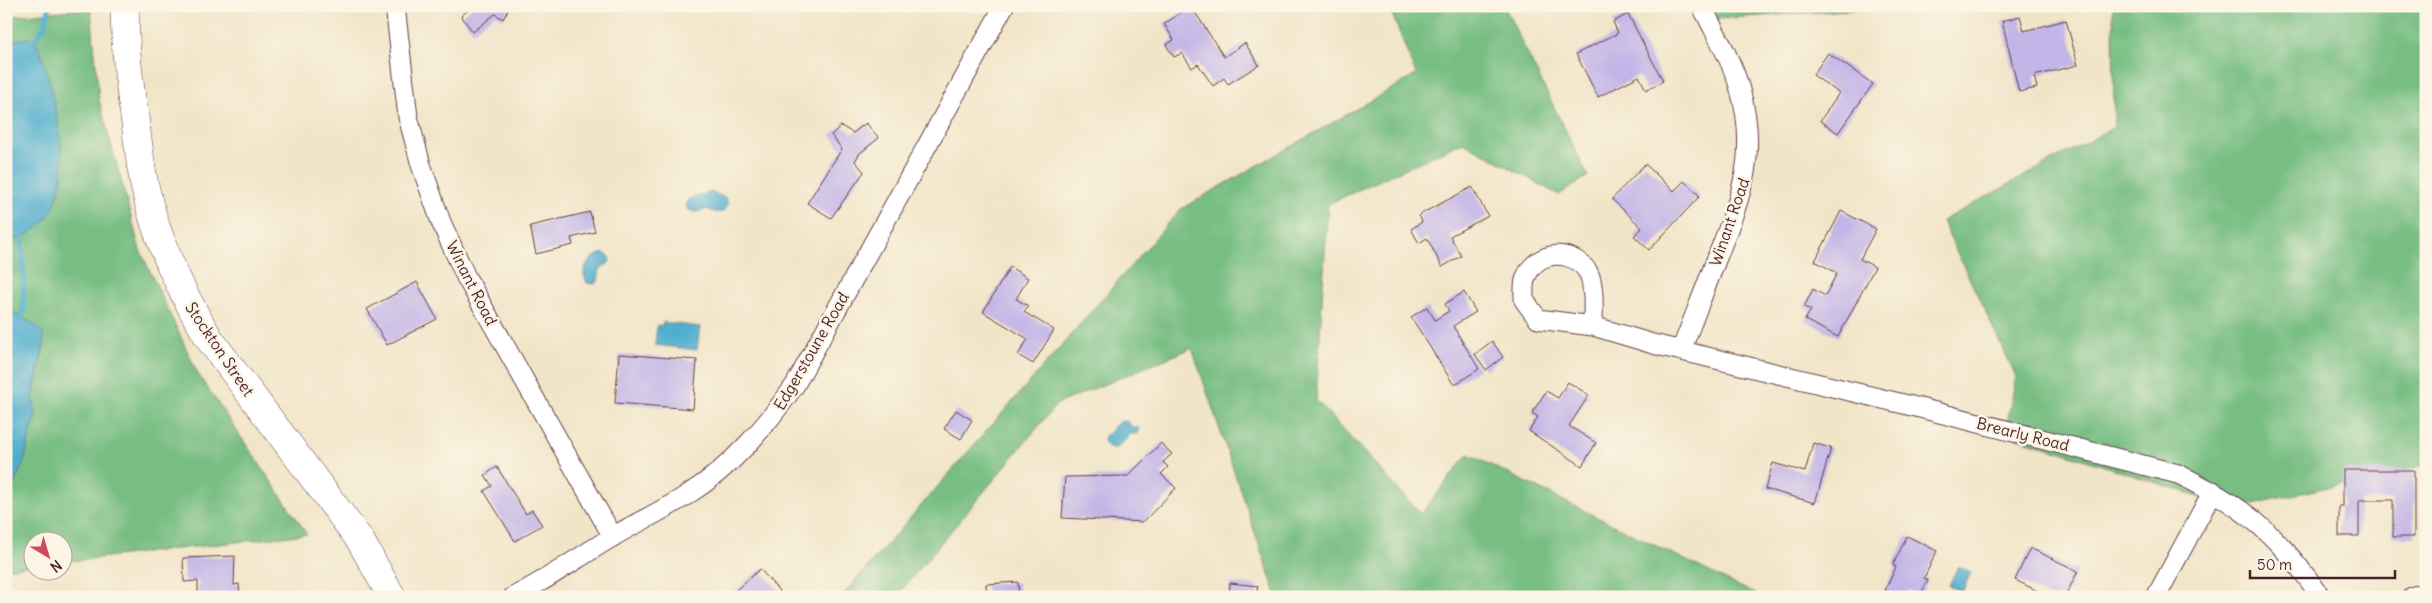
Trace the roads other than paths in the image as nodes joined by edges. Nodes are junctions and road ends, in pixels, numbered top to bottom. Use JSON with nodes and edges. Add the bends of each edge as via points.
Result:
{"nodes":[{"id":1,"x":125,"y":6,"type":"edge"},
{"id":2,"x":395,"y":6,"type":"edge"},
{"id":3,"x":1004,"y":6,"type":"edge"},
{"id":4,"x":1702,"y":6,"type":"edge"},
{"id":5,"x":1593,"y":326,"type":"dead end"},
{"id":6,"x":1681,"y":351,"type":"junction"},
{"id":7,"x":2213,"y":491,"type":"junction"},
{"id":8,"x":613,"y":537,"type":"junction"},
{"id":9,"x":2426,"y":592,"type":"edge"},
{"id":10,"x":392,"y":597,"type":"edge"},
{"id":11,"x":513,"y":597,"type":"edge"},
{"id":12,"x":2156,"y":597,"type":"edge"},
{"id":13,"x":2321,"y":597,"type":"edge"},
{"id":14,"x":2412,"y":597,"type":"edge"}],
"edges":[{"from":1,"to":10,"type":"highway","name":"Stockton Street","via":[[130,89],[144,183],[155,226],[171,268],[210,340],[360,540]]},
{"from":2,"to":8,"type":"street","name":"Winant Road","via":[[408,117],[441,222],[466,278]]},
{"from":3,"to":8,"type":"street","name":"Edgerstoune Road","via":[[795,384],[771,418],[748,445],[716,474],[687,495]]},
{"from":4,"to":6,"type":"street","name":"Winant Road","via":[[1739,84],[1748,130],[1747,168],[1742,196]]},
{"from":5,"to":6,"type":"street","name":"Brearly Road"},
{"from":6,"to":7,"type":"street","name":"Brearly Road","via":[[2178,474]]},
{"from":7,"to":12,"type":"street"},
{"from":7,"to":13,"type":"street","name":"Brearly Road","via":[[2248,514],[2278,542]]},
{"from":8,"to":11,"type":"street","name":"Edgerstoune Road"},
{"from":9,"to":14,"type":"street"}]}
